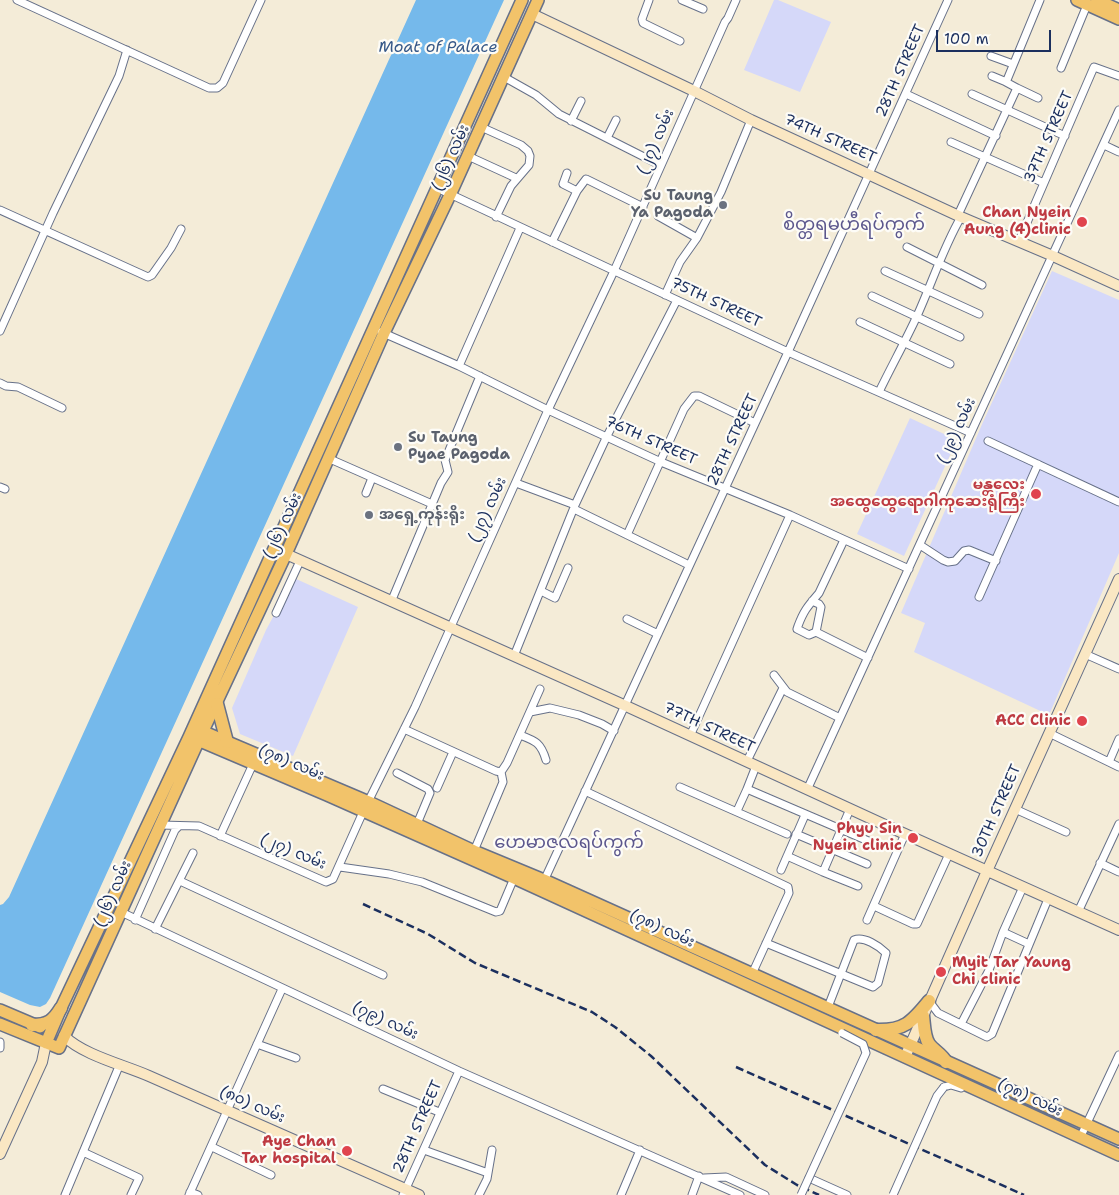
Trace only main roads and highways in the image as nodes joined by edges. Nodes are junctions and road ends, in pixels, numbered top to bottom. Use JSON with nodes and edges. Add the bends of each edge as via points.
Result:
{"nodes":[{"id":1,"x":522,"y":0,"type":"edge"},
{"id":2,"x":538,"y":0,"type":"edge"},
{"id":3,"x":1087,"y":2,"type":"edge"},
{"id":4,"x":1119,"y":10,"type":"edge"},
{"id":5,"x":1119,"y":19,"type":"edge"},
{"id":6,"x":379,"y":331,"type":"junction"},
{"id":7,"x":217,"y":704,"type":"junction"},
{"id":8,"x":196,"y":734,"type":"junction"},
{"id":9,"x":227,"y":742,"type":"junction"},
{"id":10,"x":366,"y":807,"type":"junction"},
{"id":11,"x":542,"y":885,"type":"junction"},
{"id":12,"x":929,"y":1001,"type":"road end"},
{"id":13,"x":61,"y":1008,"type":"junction"},
{"id":14,"x":0,"y":1010,"type":"edge"},
{"id":15,"x":923,"y":1016,"type":"road end"},
{"id":16,"x":0,"y":1024,"type":"edge"},
{"id":17,"x":32,"y":1025,"type":"junction"},
{"id":18,"x":876,"y":1030,"type":"junction"},
{"id":19,"x":52,"y":1031,"type":"junction"},
{"id":20,"x":64,"y":1036,"type":"junction"},
{"id":21,"x":46,"y":1043,"type":"junction"},
{"id":22,"x":946,"y":1062,"type":"junction"},
{"id":23,"x":1119,"y":1139,"type":"edge"},
{"id":24,"x":1119,"y":1155,"type":"edge"}],
"edges":[{"from":1,"to":6,"type":"main road","name":"(၂၆) လမ်း","via":[[437,188]]},
{"from":2,"to":6,"type":"main road","name":"(၂၆) လမ်း","via":[[450,195]]},
{"from":3,"to":4,"type":"main road"},
{"from":3,"to":5,"type":"main road"},
{"from":6,"to":7,"type":"main road","name":"(၂၆) လမ်း","via":[[330,459]]},
{"from":6,"to":8,"type":"main road","name":"(၂၆) လမ်း"},
{"from":7,"to":8,"type":"main road","name":"(၂၆) လမ်း"},
{"from":7,"to":9,"type":"highway"},
{"from":8,"to":9,"type":"main road","name":"(၇၈) လမ်း"},
{"from":8,"to":10,"type":"main road","name":"(၇၈) လမ်း","via":[[253,764]]},
{"from":8,"to":13,"type":"main road","name":"(၂၆) လမ်း"},
{"from":8,"to":20,"type":"main road","name":"(၂၆) လမ်း","via":[[160,825]]},
{"from":9,"to":10,"type":"main road","name":"(၇၈) လမ်း"},
{"from":10,"to":11,"type":"main road","name":"(၇၈) လမ်း","via":[[417,824]]},
{"from":10,"to":11,"type":"main road","name":"(၇၈) လမ်း","via":[[514,878]]},
{"from":11,"to":18,"type":"main road","name":"(၇၈) လမ်း"},
{"from":11,"to":24,"type":"main road","name":"(၇၈) လမ်း","via":[[795,1007]]},
{"from":12,"to":18,"type":"highway","via":[[915,1018],[901,1028]]},
{"from":13,"to":17,"type":"highway","via":[[51,1022]]},
{"from":13,"to":19,"type":"main road","name":"(၂၆) လမ်း"},
{"from":14,"to":17,"type":"main road","name":"(၈၀) လမ်း"},
{"from":15,"to":22,"type":"highway","via":[[929,1044]]},
{"from":16,"to":21,"type":"main road"},
{"from":17,"to":19,"type":"main road","name":"(၈၀) လမ်း"},
{"from":18,"to":22,"type":"main road","name":"(၇၈) လမ်း"},
{"from":19,"to":20,"type":"main road","name":"(၈၀) လမ်း"},
{"from":19,"to":21,"type":"main road","name":"(၂၆) လမ်း"},
{"from":20,"to":21,"type":"main road","name":"(၂၆) လမ်း","via":[[59,1048]]},
{"from":22,"to":23,"type":"main road","name":"(၇၈) လမ်း"}]}
